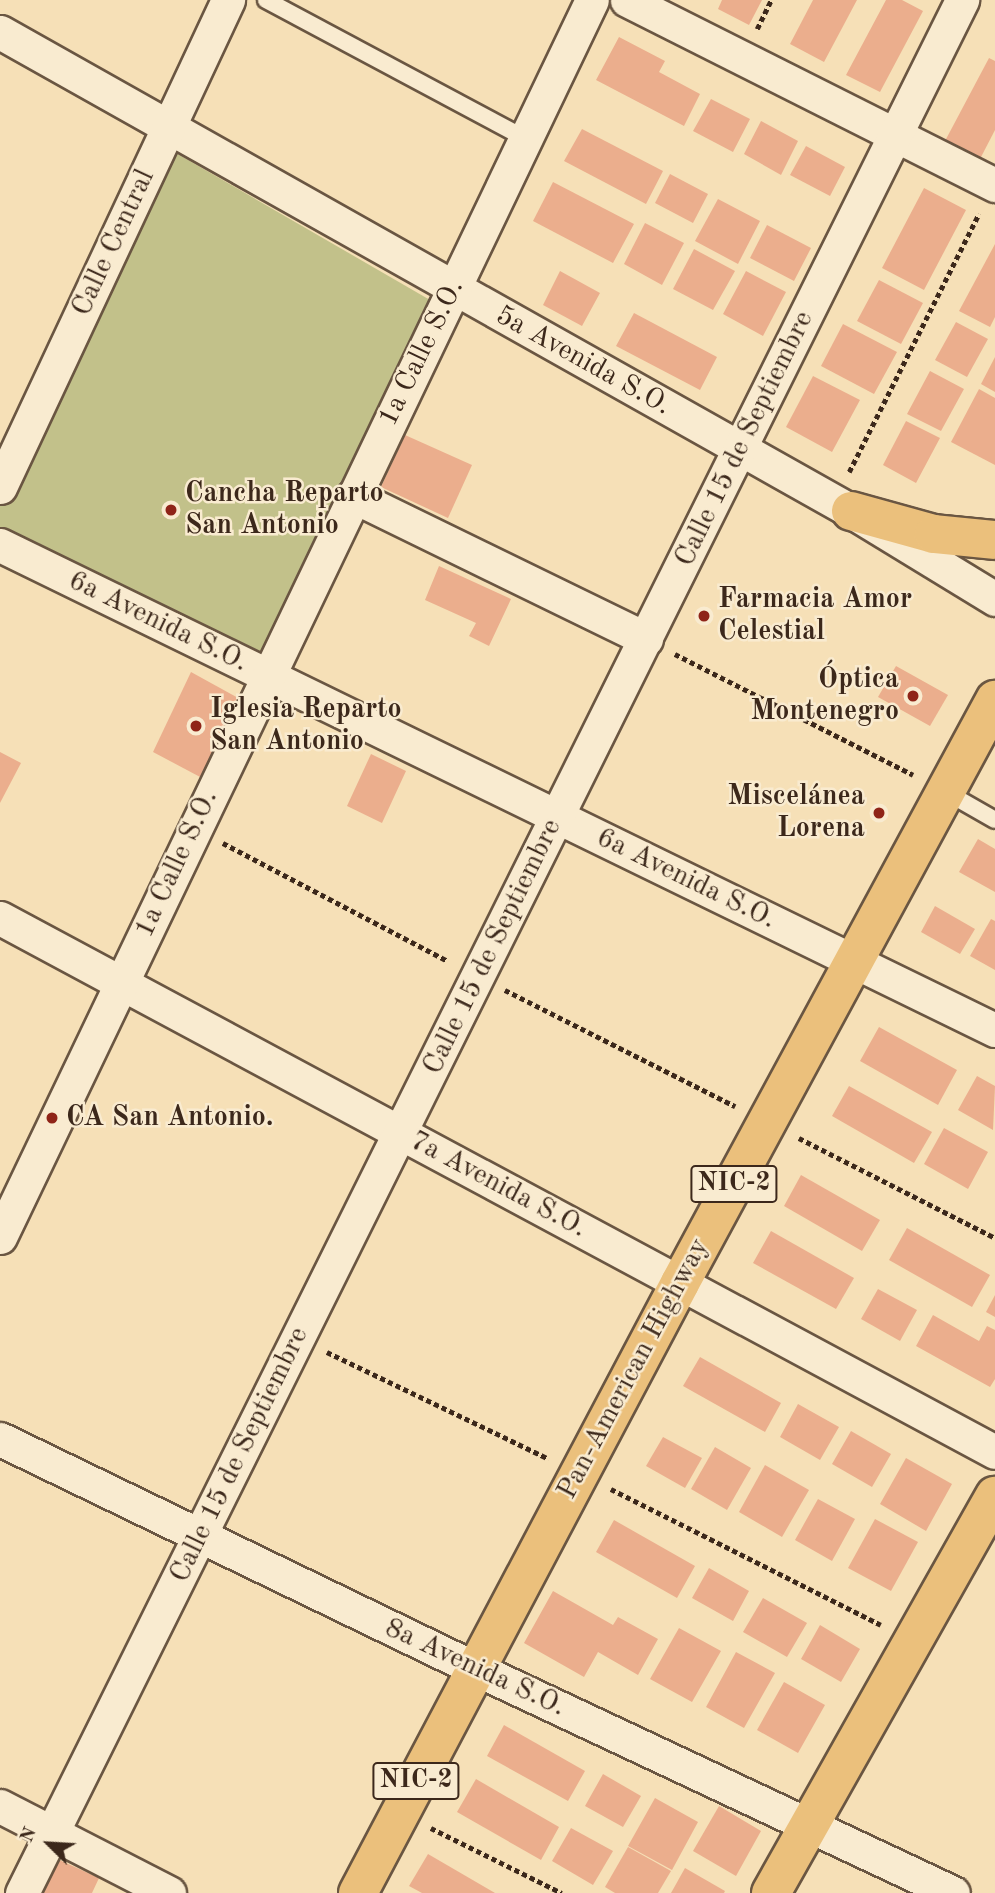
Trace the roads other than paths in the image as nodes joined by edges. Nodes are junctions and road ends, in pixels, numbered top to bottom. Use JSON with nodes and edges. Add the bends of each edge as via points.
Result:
{"nodes":[{"id":1,"x":228,"y":0,"type":"edge"},
{"id":2,"x":266,"y":0,"type":"edge"},
{"id":3,"x":592,"y":0,"type":"edge"},
{"id":4,"x":627,"y":0,"type":"edge"},
{"id":5,"x":962,"y":0,"type":"edge"},
{"id":6,"x":0,"y":32,"type":"edge"},
{"id":7,"x":168,"y":128,"type":"junction"},
{"id":8,"x":896,"y":136,"type":"junction"},
{"id":9,"x":526,"y":139,"type":"junction"},
{"id":10,"x":994,"y":185,"type":"edge"},
{"id":11,"x":453,"y":288,"type":"junction"},
{"id":12,"x":740,"y":450,"type":"junction"},
{"id":13,"x":0,"y":487,"type":"edge"},
{"id":14,"x":352,"y":496,"type":"junction"},
{"id":15,"x":842,"y":507,"type":"junction"},
{"id":16,"x":995,"y":540,"type":"edge"},
{"id":17,"x":0,"y":545,"type":"edge"},
{"id":18,"x":995,"y":599,"type":"edge"},
{"id":19,"x":646,"y":639,"type":"junction"},
{"id":20,"x":267,"y":675,"type":"junction"},
{"id":21,"x":995,"y":700,"type":"edge"},
{"id":22,"x":945,"y":792,"type":"junction"},
{"id":23,"x":558,"y":817,"type":"junction"},
{"id":24,"x":995,"y":820,"type":"edge"},
{"id":25,"x":0,"y":918,"type":"edge"},
{"id":26,"x":854,"y":961,"type":"junction"},
{"id":27,"x":120,"y":983,"type":"junction"},
{"id":28,"x":995,"y":1030,"type":"edge"},
{"id":29,"x":400,"y":1133,"type":"junction"},
{"id":30,"x":0,"y":1237,"type":"edge"},
{"id":31,"x":680,"y":1283,"type":"junction"},
{"id":32,"x":0,"y":1439,"type":"edge"},
{"id":33,"x":995,"y":1452,"type":"edge"},
{"id":34,"x":995,"y":1496,"type":"edge"},
{"id":35,"x":200,"y":1536,"type":"junction"},
{"id":36,"x":474,"y":1668,"type":"junction"},
{"id":37,"x":0,"y":1806,"type":"edge"},
{"id":38,"x":809,"y":1825,"type":"junction"},
{"id":39,"x":51,"y":1834,"type":"junction"},
{"id":40,"x":22,"y":1893,"type":"edge"},
{"id":41,"x":169,"y":1893,"type":"edge"},
{"id":42,"x":358,"y":1893,"type":"edge"},
{"id":43,"x":771,"y":1893,"type":"edge"},
{"id":44,"x":953,"y":1893,"type":"edge"}],
"edges":[{"from":1,"to":7,"type":"street","name":"Calle Central"},
{"from":2,"to":9,"type":"lane"},
{"from":3,"to":9,"type":"street","name":"1a Calle S.O."},
{"from":4,"to":8,"type":"street"},
{"from":5,"to":8,"type":"street","name":"Calle 15 de Septiembre"},
{"from":6,"to":7,"type":"street","name":"5a Avenida S.O."},
{"from":7,"to":11,"type":"street","name":"5a Avenida S.O."},
{"from":7,"to":13,"type":"street","name":"Calle Central"},
{"from":8,"to":10,"type":"street"},
{"from":8,"to":12,"type":"street","name":"Calle 15 de Septiembre"},
{"from":9,"to":11,"type":"street","name":"1a Calle S.O."},
{"from":11,"to":12,"type":"street","name":"5a Avenida S.O."},
{"from":11,"to":14,"type":"street","name":"1a Calle S.O."},
{"from":12,"to":15,"type":"street","name":"5a Avenida S.O."},
{"from":12,"to":19,"type":"street","name":"Calle 15 de Septiembre"},
{"from":14,"to":19,"type":"street"},
{"from":14,"to":20,"type":"street","name":"1a Calle S.O."},
{"from":15,"to":16,"type":"highway","via":[[934,534]]},
{"from":15,"to":18,"type":"street","name":"5a Avenida S.O."},
{"from":17,"to":20,"type":"street","name":"6a Avenida S.O."},
{"from":19,"to":23,"type":"street","name":"Calle 15 de Septiembre"},
{"from":20,"to":23,"type":"street","name":"6a Avenida S.O."},
{"from":20,"to":27,"type":"street","name":"1a Calle S.O."},
{"from":21,"to":22,"type":"highway","name":"Pan-American Highway","number":"NIC-2"},
{"from":22,"to":24,"type":"lane"},
{"from":22,"to":26,"type":"highway","name":"Pan-American Highway","number":"NIC-2"},
{"from":23,"to":26,"type":"street","name":"6a Avenida S.O."},
{"from":23,"to":29,"type":"street","name":"Calle 15 de Septiembre"},
{"from":25,"to":27,"type":"street","name":"7a Avenida S.O."},
{"from":26,"to":28,"type":"street","name":"6a Avenida S.O."},
{"from":26,"to":31,"type":"highway","name":"Pan-American Highway","number":"NIC-2"},
{"from":27,"to":29,"type":"street","name":"7a Avenida S.O."},
{"from":27,"to":30,"type":"street","name":"1a Calle S.O."},
{"from":29,"to":31,"type":"street","name":"7a Avenida S.O."},
{"from":29,"to":35,"type":"street","name":"Calle 15 de Septiembre"},
{"from":31,"to":33,"type":"street","name":"7a Avenida S.O."},
{"from":31,"to":36,"type":"highway","name":"Pan-American Highway","number":"NIC-2"},
{"from":32,"to":35,"type":"street","name":"8a Avenida S.O."},
{"from":34,"to":38,"type":"highway"},
{"from":35,"to":36,"type":"street","name":"8a Avenida S.O."},
{"from":35,"to":39,"type":"street","name":"Calle 15 de Septiembre"},
{"from":36,"to":38,"type":"street","name":"8a Avenida S.O."},
{"from":36,"to":42,"type":"highway","name":"Pan-American Highway","number":"NIC-2"},
{"from":37,"to":39,"type":"street"},
{"from":38,"to":43,"type":"highway"},
{"from":38,"to":44,"type":"street","name":"8a Avenida S.O."},
{"from":39,"to":40,"type":"street","name":"Calle 15 de Septiembre"},
{"from":39,"to":41,"type":"street"}]}
